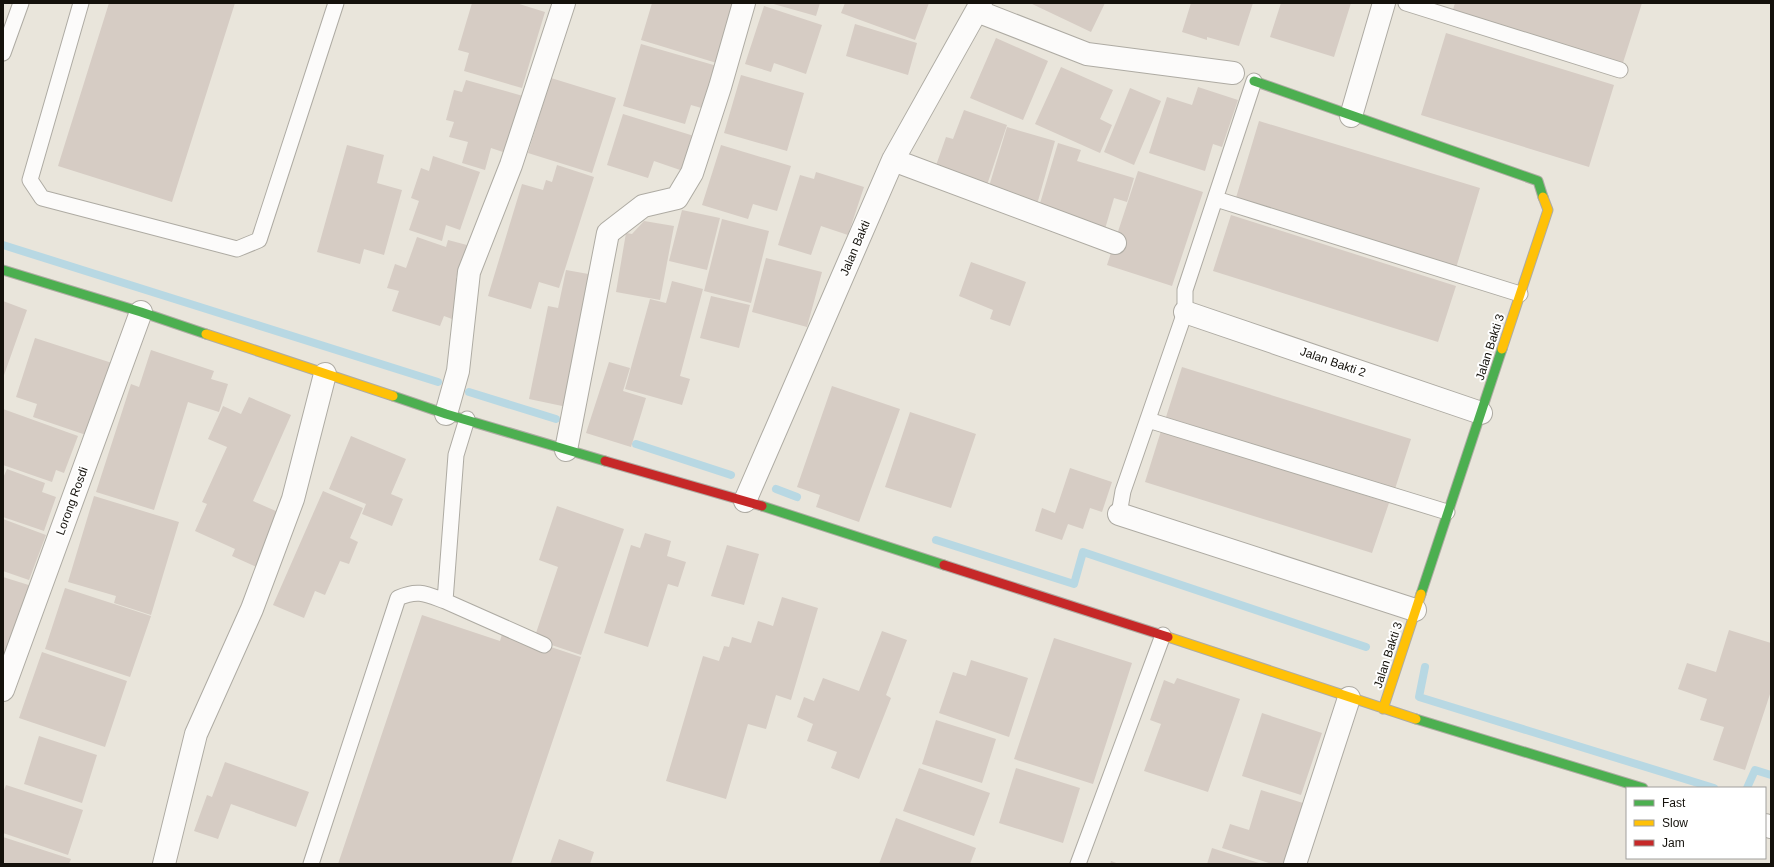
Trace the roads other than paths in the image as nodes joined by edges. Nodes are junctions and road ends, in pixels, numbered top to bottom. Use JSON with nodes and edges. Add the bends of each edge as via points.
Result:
{"nodes":[{"id":1,"x":21,"y":3,"type":"edge"},
{"id":2,"x":81,"y":3,"type":"edge"},
{"id":3,"x":336,"y":3,"type":"edge"},
{"id":4,"x":564,"y":3,"type":"edge"},
{"id":5,"x":744,"y":3,"type":"edge"},
{"id":6,"x":1384,"y":3,"type":"edge"},
{"id":7,"x":1406,"y":3,"type":"edge"},
{"id":8,"x":979,"y":7,"type":"edge"},
{"id":9,"x":3,"y":53,"type":"edge"},
{"id":10,"x":1620,"y":70,"type":"dead end"},
{"id":11,"x":1233,"y":73,"type":"dead end"},
{"id":12,"x":1254,"y":81,"type":"joint"},
{"id":13,"x":1351,"y":116,"type":"junction"},
{"id":14,"x":893,"y":160,"type":"junction"},
{"id":15,"x":1216,"y":199,"type":"junction"},
{"id":16,"x":1115,"y":243,"type":"dead end"},
{"id":17,"x":3,"y":270,"type":"edge"},
{"id":18,"x":1520,"y":294,"type":"junction"},
{"id":19,"x":141,"y":312,"type":"junction"},
{"id":20,"x":1185,"y":312,"type":"junction"},
{"id":21,"x":325,"y":374,"type":"junction"},
{"id":22,"x":1480,"y":412,"type":"junction"},
{"id":23,"x":446,"y":414,"type":"junction"},
{"id":24,"x":467,"y":419,"type":"junction"},
{"id":25,"x":1148,"y":420,"type":"junction"},
{"id":26,"x":566,"y":450,"type":"junction"},
{"id":27,"x":745,"y":501,"type":"junction"},
{"id":28,"x":1448,"y":512,"type":"junction"},
{"id":29,"x":1119,"y":514,"type":"joint"},
{"id":30,"x":445,"y":601,"type":"junction"},
{"id":31,"x":1415,"y":610,"type":"junction"},
{"id":32,"x":1163,"y":635,"type":"junction"},
{"id":33,"x":544,"y":645,"type":"dead end"},
{"id":34,"x":3,"y":690,"type":"edge"},
{"id":35,"x":1349,"y":698,"type":"junction"},
{"id":36,"x":1383,"y":710,"type":"junction"},
{"id":37,"x":1640,"y":787,"type":"edge"},
{"id":38,"x":164,"y":864,"type":"edge"},
{"id":39,"x":311,"y":864,"type":"edge"},
{"id":40,"x":1078,"y":864,"type":"edge"},
{"id":41,"x":1295,"y":864,"type":"edge"}],
"edges":[{"from":1,"to":9,"type":"lane"},
{"from":2,"to":3,"type":"lane","via":[[30,180],[42,198],[237,248],[259,240]]},
{"from":4,"to":23,"type":"street","via":[[511,165],[469,272],[458,371]]},
{"from":5,"to":26,"type":"street","via":[[692,173],[678,198],[642,206],[608,233]]},
{"from":6,"to":13,"type":"street"},
{"from":7,"to":10,"type":"lane"},
{"from":8,"to":11,"type":"street","via":[[1087,54]]},
{"from":8,"to":14,"type":"street","name":"Jalan Bakti"},
{"from":12,"to":13,"type":"street"},
{"from":12,"to":15,"type":"lane"},
{"from":13,"to":18,"type":"street","name":"Jalan Bakti 3","via":[[1538,181],[1548,210]]},
{"from":14,"to":16,"type":"street"},
{"from":14,"to":27,"type":"street","name":"Jalan Bakti"},
{"from":15,"to":18,"type":"lane"},
{"from":15,"to":20,"type":"lane","via":[[1185,290]]},
{"from":17,"to":19,"type":"street"},
{"from":18,"to":22,"type":"street","name":"Jalan Bakti 3"},
{"from":19,"to":21,"type":"street"},
{"from":19,"to":34,"type":"street","name":"Lorong Rosdi"},
{"from":20,"to":22,"type":"street","name":"Jalan Bakti 2"},
{"from":20,"to":25,"type":"lane"},
{"from":21,"to":23,"type":"street"},
{"from":21,"to":38,"type":"street","via":[[293,498],[252,609],[196,734]]},
{"from":22,"to":28,"type":"street","name":"Jalan Bakti 3"},
{"from":23,"to":24,"type":"street"},
{"from":24,"to":26,"type":"street"},
{"from":24,"to":30,"type":"lane","via":[[456,455]]},
{"from":25,"to":28,"type":"lane"},
{"from":25,"to":29,"type":"lane","via":[[1123,490]]},
{"from":26,"to":27,"type":"street"},
{"from":27,"to":32,"type":"street"},
{"from":28,"to":31,"type":"street","name":"Jalan Bakti 3"},
{"from":29,"to":31,"type":"street"},
{"from":30,"to":33,"type":"lane"},
{"from":30,"to":39,"type":"lane","via":[[421,592],[409,593],[398,598]]},
{"from":31,"to":36,"type":"street","name":"Jalan Bakti 3"},
{"from":32,"to":35,"type":"street"},
{"from":32,"to":40,"type":"lane"},
{"from":35,"to":36,"type":"street"},
{"from":35,"to":41,"type":"street"},
{"from":36,"to":37,"type":"street"}]}
